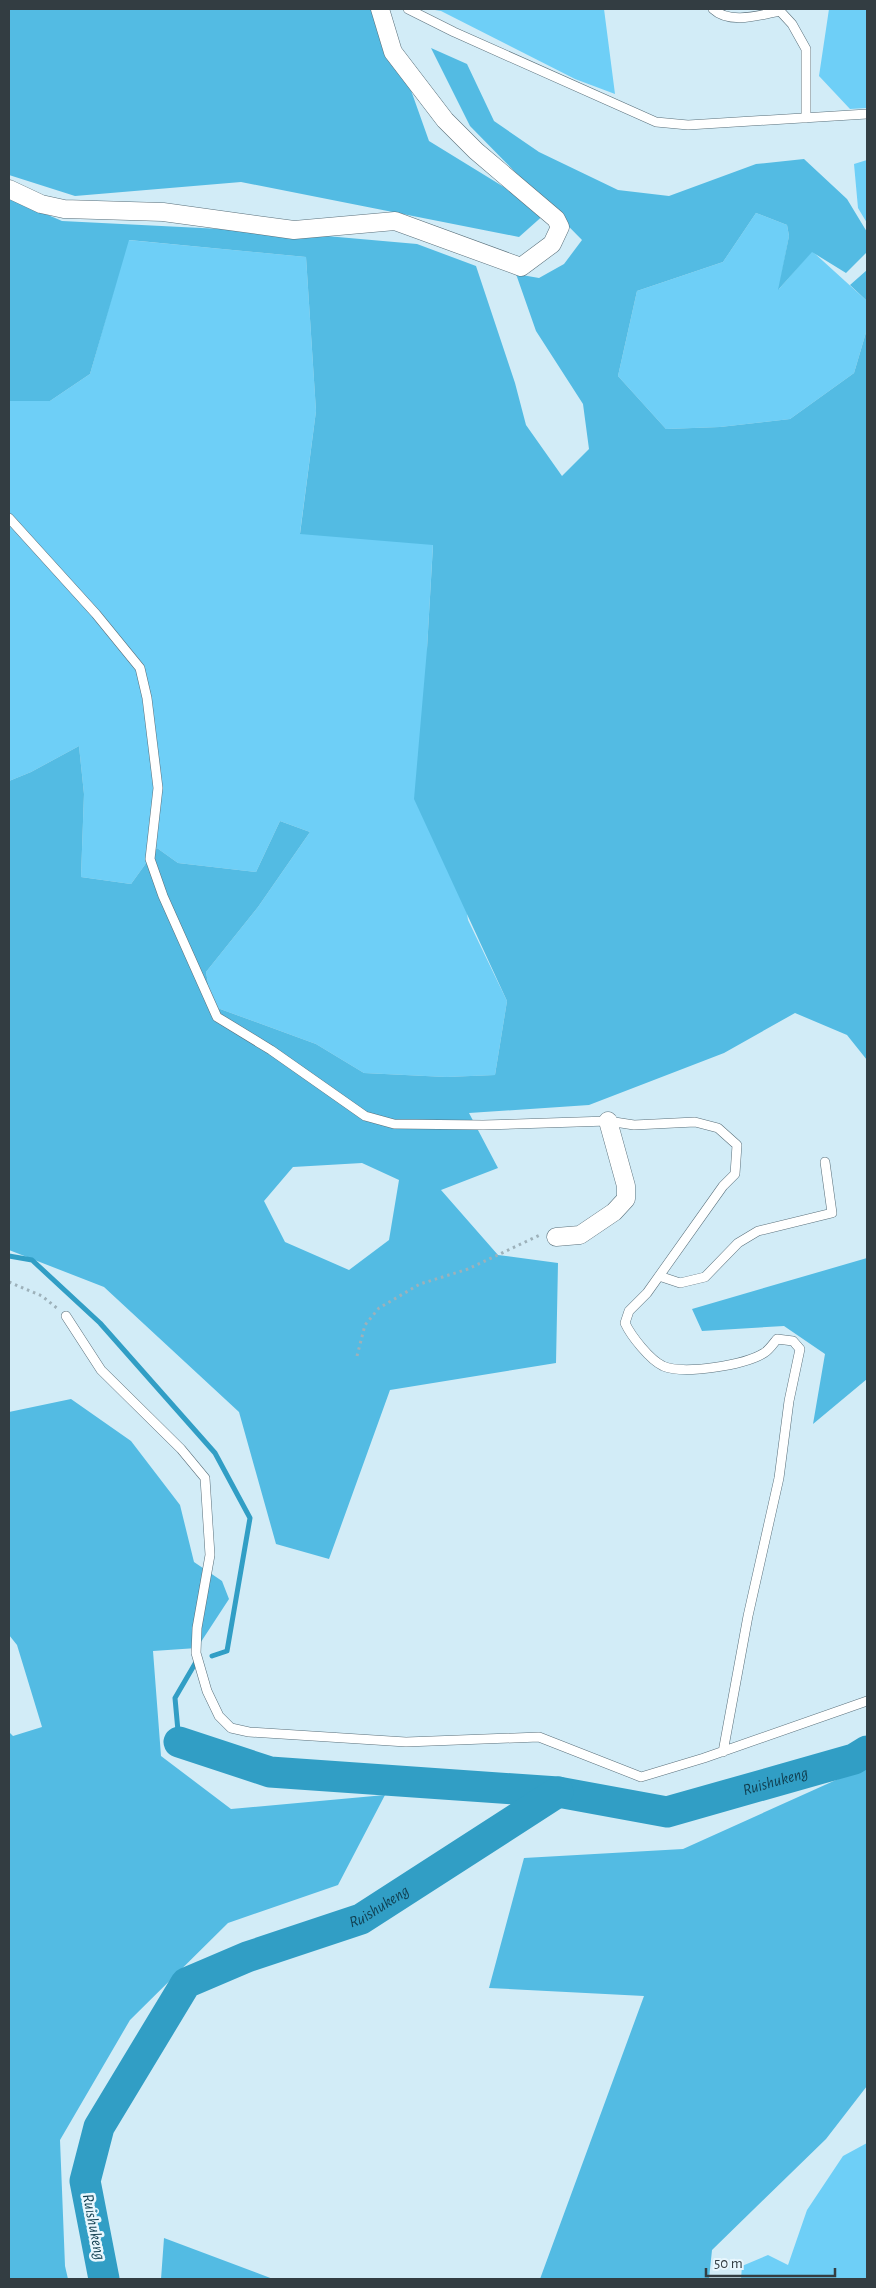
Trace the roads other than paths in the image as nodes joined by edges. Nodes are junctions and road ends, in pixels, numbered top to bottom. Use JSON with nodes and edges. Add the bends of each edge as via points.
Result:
{"nodes":[{"id":1,"x":380,"y":9,"type":"edge"},
{"id":2,"x":408,"y":9,"type":"edge"},
{"id":3,"x":713,"y":9,"type":"edge"},
{"id":4,"x":867,"y":114,"type":"edge"},
{"id":5,"x":806,"y":118,"type":"junction"},
{"id":6,"x":9,"y":189,"type":"edge"},
{"id":7,"x":9,"y":518,"type":"edge"},
{"id":8,"x":608,"y":1121,"type":"junction"},
{"id":9,"x":825,"y":1162,"type":"dead end"},
{"id":10,"x":556,"y":1237,"type":"road end"},
{"id":11,"x":658,"y":1276,"type":"junction"},
{"id":12,"x":66,"y":1316,"type":"road end"},
{"id":13,"x":867,"y":1701,"type":"edge"},
{"id":14,"x":723,"y":1752,"type":"junction"}],
"edges":[{"from":1,"to":6,"type":"street","via":[[393,52],[445,120],[560,226],[552,244],[521,267],[395,221],[294,230],[163,212],[64,209],[41,204]]},
{"from":2,"to":5,"type":"lane","via":[[656,122],[688,126]]},
{"from":3,"to":5,"type":"lane","via":[[718,14],[744,19],[780,11],[792,24],[806,49]]},
{"from":4,"to":5,"type":"lane"},
{"from":7,"to":8,"type":"lane","via":[[140,668],[158,788],[150,859],[217,1018],[271,1050],[365,1116],[394,1124]]},
{"from":8,"to":10,"type":"street","via":[[626,1186],[626,1199],[614,1212],[580,1235]]},
{"from":8,"to":11,"type":"lane","via":[[634,1125],[696,1122],[718,1128],[737,1144],[735,1174]]},
{"from":9,"to":11,"type":"lane","via":[[832,1213],[758,1231],[738,1243],[705,1277],[680,1283]]},
{"from":11,"to":14,"type":"lane","via":[[629,1311],[625,1324],[632,1338],[663,1366],[698,1369],[740,1362],[765,1353],[777,1339],[793,1341],[800,1349],[789,1401],[779,1478],[748,1616]]},
{"from":12,"to":14,"type":"lane","via":[[101,1370],[181,1449],[205,1478],[210,1555],[197,1628],[196,1653],[207,1691],[219,1716],[231,1728],[248,1732],[406,1742],[539,1737],[641,1777]]},
{"from":13,"to":14,"type":"lane"}]}
